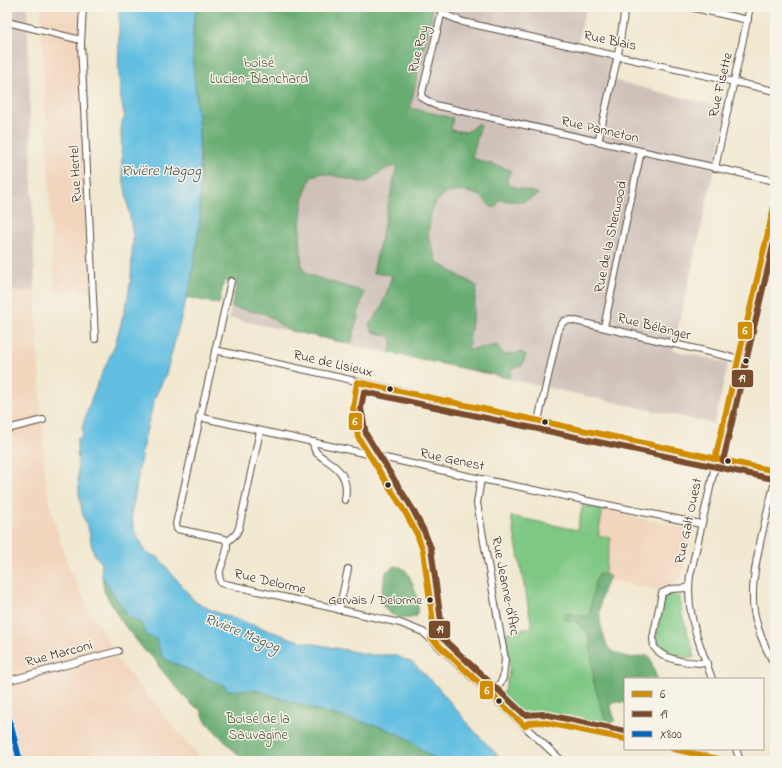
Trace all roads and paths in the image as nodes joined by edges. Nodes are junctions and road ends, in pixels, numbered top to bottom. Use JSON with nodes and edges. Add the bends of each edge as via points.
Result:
{"nodes":[{"id":1,"x":83,"y":7,"type":"edge"},
{"id":2,"x":625,"y":7,"type":"edge"},
{"id":3,"x":690,"y":7,"type":"edge"},
{"id":4,"x":750,"y":7,"type":"edge"},
{"id":5,"x":442,"y":10,"type":"edge"},
{"id":6,"x":748,"y":20,"type":"junction"},
{"id":7,"x":7,"y":22,"type":"edge"},
{"id":8,"x":81,"y":40,"type":"junction"},
{"id":9,"x":618,"y":55,"type":"junction"},
{"id":10,"x":734,"y":82,"type":"junction"},
{"id":11,"x":775,"y":91,"type":"edge"},
{"id":12,"x":421,"y":97,"type":"joint"},
{"id":13,"x":598,"y":142,"type":"junction"},
{"id":14,"x":641,"y":151,"type":"junction"},
{"id":15,"x":715,"y":168,"type":"junction"},
{"id":16,"x":775,"y":181,"type":"edge"},
{"id":17,"x":775,"y":202,"type":"edge"},
{"id":18,"x":231,"y":281,"type":"dead end"},
{"id":19,"x":604,"y":328,"type":"junction"},
{"id":20,"x":95,"y":339,"type":"dead end"},
{"id":21,"x":215,"y":350,"type":"junction"},
{"id":22,"x":739,"y":359,"type":"junction"},
{"id":23,"x":357,"y":382,"type":"junction"},
{"id":24,"x":199,"y":417,"type":"junction"},
{"id":25,"x":43,"y":420,"type":"dead end"},
{"id":26,"x":538,"y":421,"type":"junction"},
{"id":27,"x":7,"y":429,"type":"edge"},
{"id":28,"x":260,"y":431,"type":"junction"},
{"id":29,"x":314,"y":442,"type":"junction"},
{"id":30,"x":368,"y":454,"type":"junction"},
{"id":31,"x":715,"y":459,"type":"junction"},
{"id":32,"x":775,"y":471,"type":"edge"},
{"id":33,"x":481,"y":479,"type":"junction"},
{"id":34,"x":775,"y":481,"type":"edge"},
{"id":35,"x":344,"y":500,"type":"dead end"},
{"id":36,"x":701,"y":524,"type":"junction"},
{"id":37,"x":227,"y":542,"type":"junction"},
{"id":38,"x":348,"y":569,"type":"dead end"},
{"id":39,"x":688,"y":588,"type":"junction"},
{"id":40,"x":339,"y":610,"type":"junction"},
{"id":41,"x":431,"y":638,"type":"junction"},
{"id":42,"x":118,"y":651,"type":"dead end"},
{"id":43,"x":707,"y":663,"type":"junction"},
{"id":44,"x":775,"y":665,"type":"edge"},
{"id":45,"x":712,"y":678,"type":"edge"},
{"id":46,"x":7,"y":682,"type":"edge"},
{"id":47,"x":493,"y":696,"type":"junction"},
{"id":48,"x":7,"y":711,"type":"edge"},
{"id":49,"x":525,"y":726,"type":"junction"},
{"id":50,"x":624,"y":739,"type":"edge"},
{"id":51,"x":7,"y":748,"type":"edge"},
{"id":52,"x":678,"y":750,"type":"edge"},
{"id":53,"x":736,"y":750,"type":"edge"},
{"id":54,"x":10,"y":761,"type":"edge"},
{"id":55,"x":20,"y":761,"type":"edge"},
{"id":56,"x":562,"y":761,"type":"edge"},
{"id":57,"x":728,"y":761,"type":"edge"},
{"id":58,"x":740,"y":761,"type":"edge"}],
"edges":[{"from":1,"to":8,"type":"street","name":"Rue Hertel"},
{"from":2,"to":9,"type":"street"},
{"from":3,"to":6,"type":"street"},
{"from":4,"to":6,"type":"street","name":"Rue Fisette"},
{"from":5,"to":9,"type":"street","name":"Rue Blais","via":[[463,22]]},
{"from":5,"to":12,"type":"street","name":"Rue Roy"},
{"from":6,"to":10,"type":"street","name":"Rue Fisette"},
{"from":7,"to":8,"type":"street"},
{"from":8,"to":20,"type":"street","name":"Rue Hertel"},
{"from":9,"to":10,"type":"street","name":"Rue Blais"},
{"from":9,"to":13,"type":"street"},
{"from":10,"to":11,"type":"street","name":"Rue Blais"},
{"from":10,"to":15,"type":"street","name":"Rue Fisette"},
{"from":12,"to":13,"type":"street","name":"Rue Panneton","via":[[435,105]]},
{"from":13,"to":14,"type":"street","name":"Rue Panneton"},
{"from":14,"to":15,"type":"street","name":"Rue Panneton"},
{"from":14,"to":19,"type":"street","name":"Rue de la Sherwood"},
{"from":15,"to":16,"type":"street","name":"Rue Panneton"},
{"from":17,"to":22,"type":"street","name":"Rue Galt Ouest"},
{"from":18,"to":21,"type":"street"},
{"from":19,"to":22,"type":"street","name":"Rue Bélanger"},
{"from":19,"to":26,"type":"street","name":"Rue Bélanger","via":[[571,320],[564,321],[559,328]]},
{"from":21,"to":23,"type":"street","name":"Rue de Lisieux"},
{"from":21,"to":24,"type":"street"},
{"from":22,"to":31,"type":"street","name":"Rue Galt Ouest"},
{"from":23,"to":26,"type":"street","name":"Rue de Lisieux"},
{"from":23,"to":30,"type":"street","via":[[354,419],[358,437]]},
{"from":24,"to":28,"type":"street","name":"Rue Genest"},
{"from":24,"to":37,"type":"street","via":[[176,527],[222,538]]},
{"from":25,"to":27,"type":"street"},
{"from":26,"to":31,"type":"street","name":"Rue de Lisieux"},
{"from":28,"to":29,"type":"street","name":"Rue Genest"},
{"from":28,"to":37,"type":"street","via":[[239,528]]},
{"from":29,"to":30,"type":"street","name":"Rue Genest"},
{"from":29,"to":35,"type":"street","via":[[315,452],[344,476]]},
{"from":30,"to":33,"type":"street","name":"Rue Genest"},
{"from":30,"to":41,"type":"street","via":[[405,512],[423,551],[428,572],[433,622]]},
{"from":31,"to":32,"type":"street","name":"Rue de Lisieux"},
{"from":31,"to":36,"type":"street","name":"Rue Galt Ouest"},
{"from":33,"to":36,"type":"street","name":"Rue Genest"},
{"from":33,"to":47,"type":"street","name":"Rue Jeanne-d'Arc","via":[[477,503],[505,659],[503,678]]},
{"from":34,"to":44,"type":"street","via":[[756,569],[753,609],[757,627]]},
{"from":36,"to":39,"type":"street","name":"Rue Galt Ouest"},
{"from":37,"to":40,"type":"street","name":"Rue Delorme","via":[[221,583]]},
{"from":38,"to":40,"type":"street"},
{"from":39,"to":43,"type":"street","name":"Rue Galt Ouest","via":[[691,620]]},
{"from":39,"to":43,"type":"street","via":[[671,589],[662,593],[653,638],[654,647],[664,656]]},
{"from":40,"to":41,"type":"street","name":"Rue Delorme","via":[[409,626]]},
{"from":41,"to":47,"type":"street","name":"Rue Delorme"},
{"from":42,"to":46,"type":"street","name":"Rue Marconi"},
{"from":43,"to":45,"type":"street","name":"Rue Galt Ouest"},
{"from":47,"to":49,"type":"street","name":"Rue Delorme"},
{"from":48,"to":55,"type":"main road"},
{"from":49,"to":50,"type":"street","via":[[528,723],[542,722]]},
{"from":49,"to":56,"type":"street","name":"Rue Delorme"},
{"from":51,"to":54,"type":"main road"},
{"from":52,"to":57,"type":"street"},
{"from":53,"to":58,"type":"street"}]}
